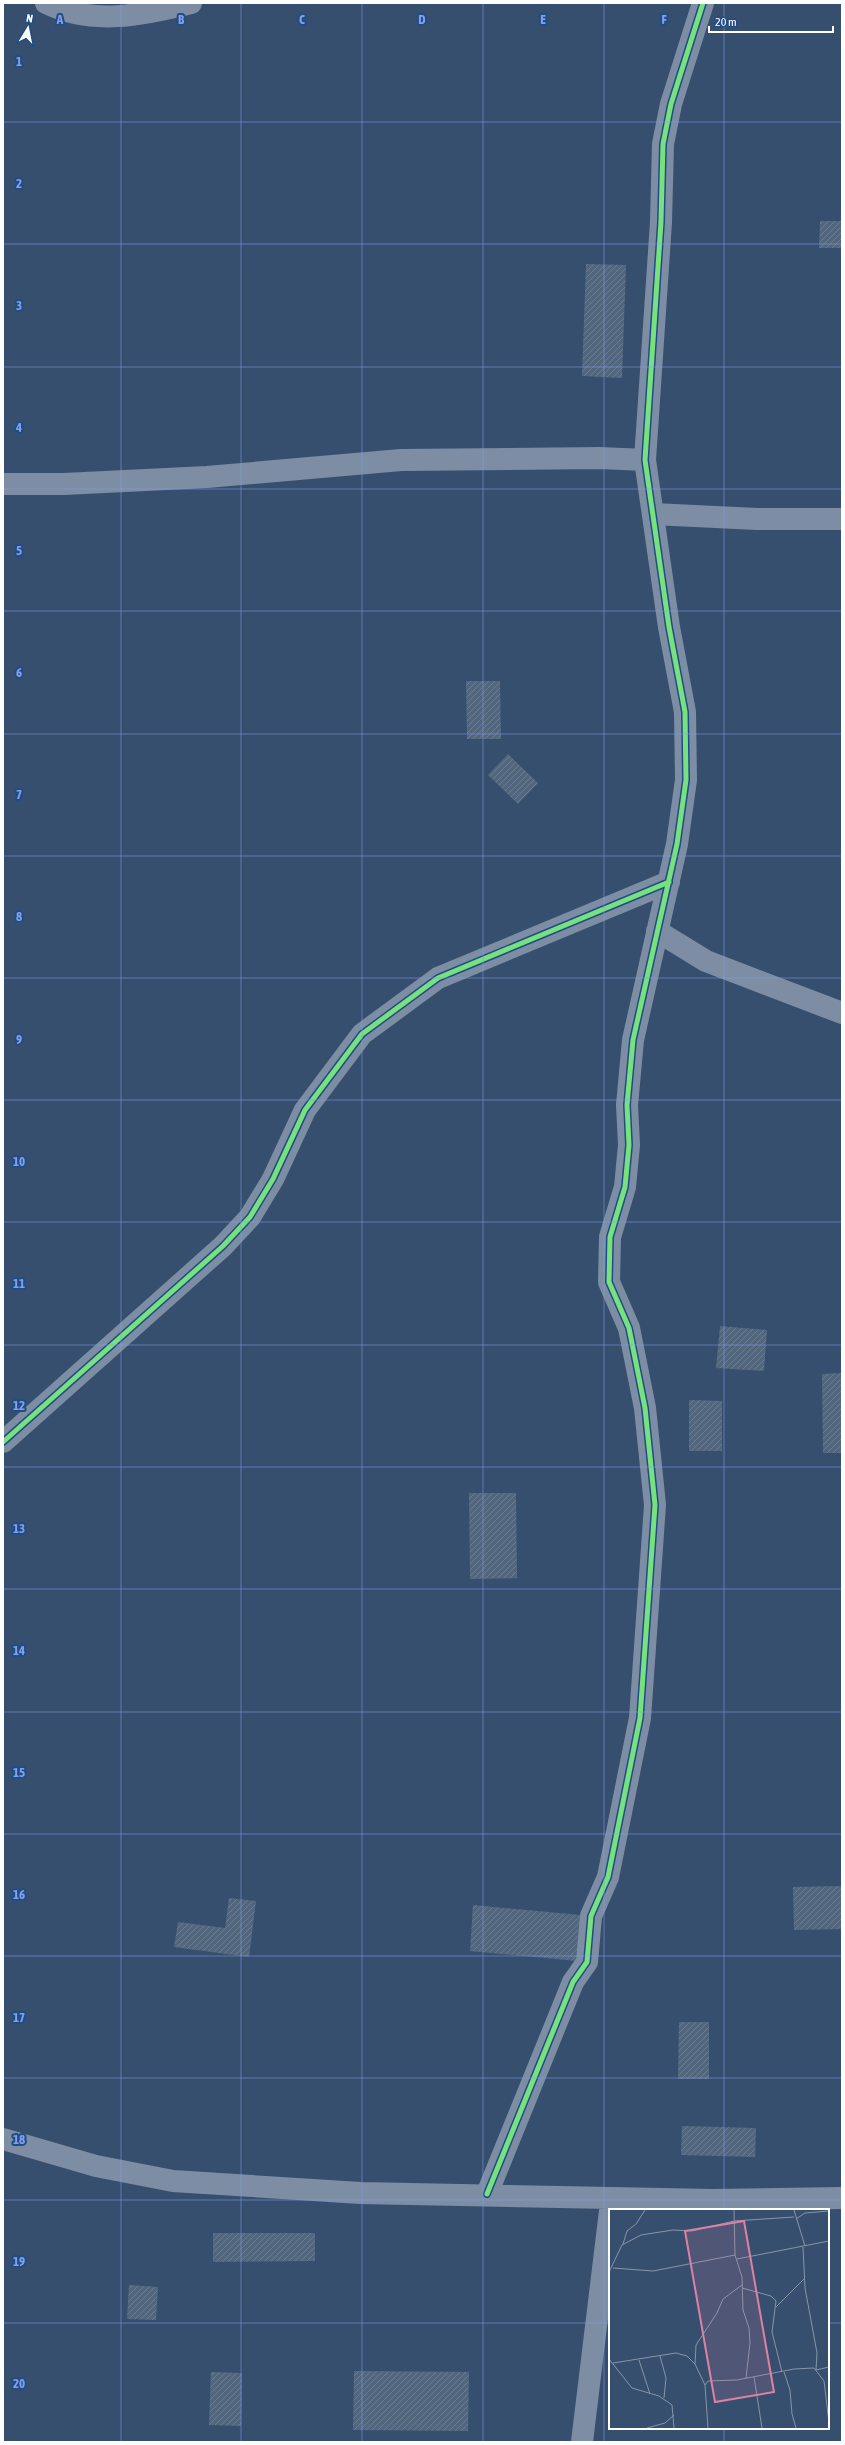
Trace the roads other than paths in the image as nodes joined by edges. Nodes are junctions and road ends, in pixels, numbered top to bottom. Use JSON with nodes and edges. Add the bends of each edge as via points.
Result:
{"nodes":[{"id":1,"x":46,"y":3,"type":"edge"},
{"id":2,"x":191,"y":3,"type":"edge"},
{"id":3,"x":703,"y":3,"type":"edge"},
{"id":4,"x":645,"y":460,"type":"junction"},
{"id":5,"x":3,"y":484,"type":"edge"},
{"id":6,"x":653,"y":514,"type":"junction"},
{"id":7,"x":842,"y":519,"type":"edge"},
{"id":8,"x":669,"y":882,"type":"junction"},
{"id":9,"x":657,"y":931,"type":"junction"},
{"id":10,"x":842,"y":1013,"type":"edge"},
{"id":11,"x":3,"y":1442,"type":"edge"},
{"id":12,"x":3,"y":2139,"type":"edge"},
{"id":13,"x":487,"y":2194,"type":"junction"},
{"id":14,"x":842,"y":2198,"type":"edge"},
{"id":15,"x":611,"y":2206,"type":"edge"},
{"id":16,"x":609,"y":2222,"type":"edge"},
{"id":17,"x":582,"y":2442,"type":"edge"}],
"edges":[{"from":1,"to":2,"type":"street","via":[[57,9],[101,18],[155,12]]},
{"from":3,"to":4,"type":"street","via":[[671,104],[663,144],[661,222]]},
{"from":4,"to":5,"type":"street","via":[[400,460],[208,477],[64,484]]},
{"from":4,"to":6,"type":"street"},
{"from":6,"to":7,"type":"street","via":[[757,519]]},
{"from":6,"to":8,"type":"street","via":[[669,627],[685,712],[686,780]]},
{"from":8,"to":9,"type":"street"},
{"from":8,"to":11,"type":"street","via":[[438,978],[362,1034],[305,1110],[273,1179],[250,1217],[223,1246]]},
{"from":9,"to":10,"type":"street","via":[[706,961]]},
{"from":9,"to":13,"type":"street","via":[[633,1040],[627,1105],[629,1145],[625,1187],[610,1237],[609,1282],[629,1328],[645,1408],[655,1505],[640,1718],[608,1877],[591,1916],[587,1962],[570,1989]]},
{"from":12,"to":13,"type":"street","via":[[96,2166],[173,2181],[360,2193]]},
{"from":13,"to":15,"type":"street"},
{"from":14,"to":15,"type":"street","via":[[713,2200]]},
{"from":16,"to":17,"type":"street"}]}
